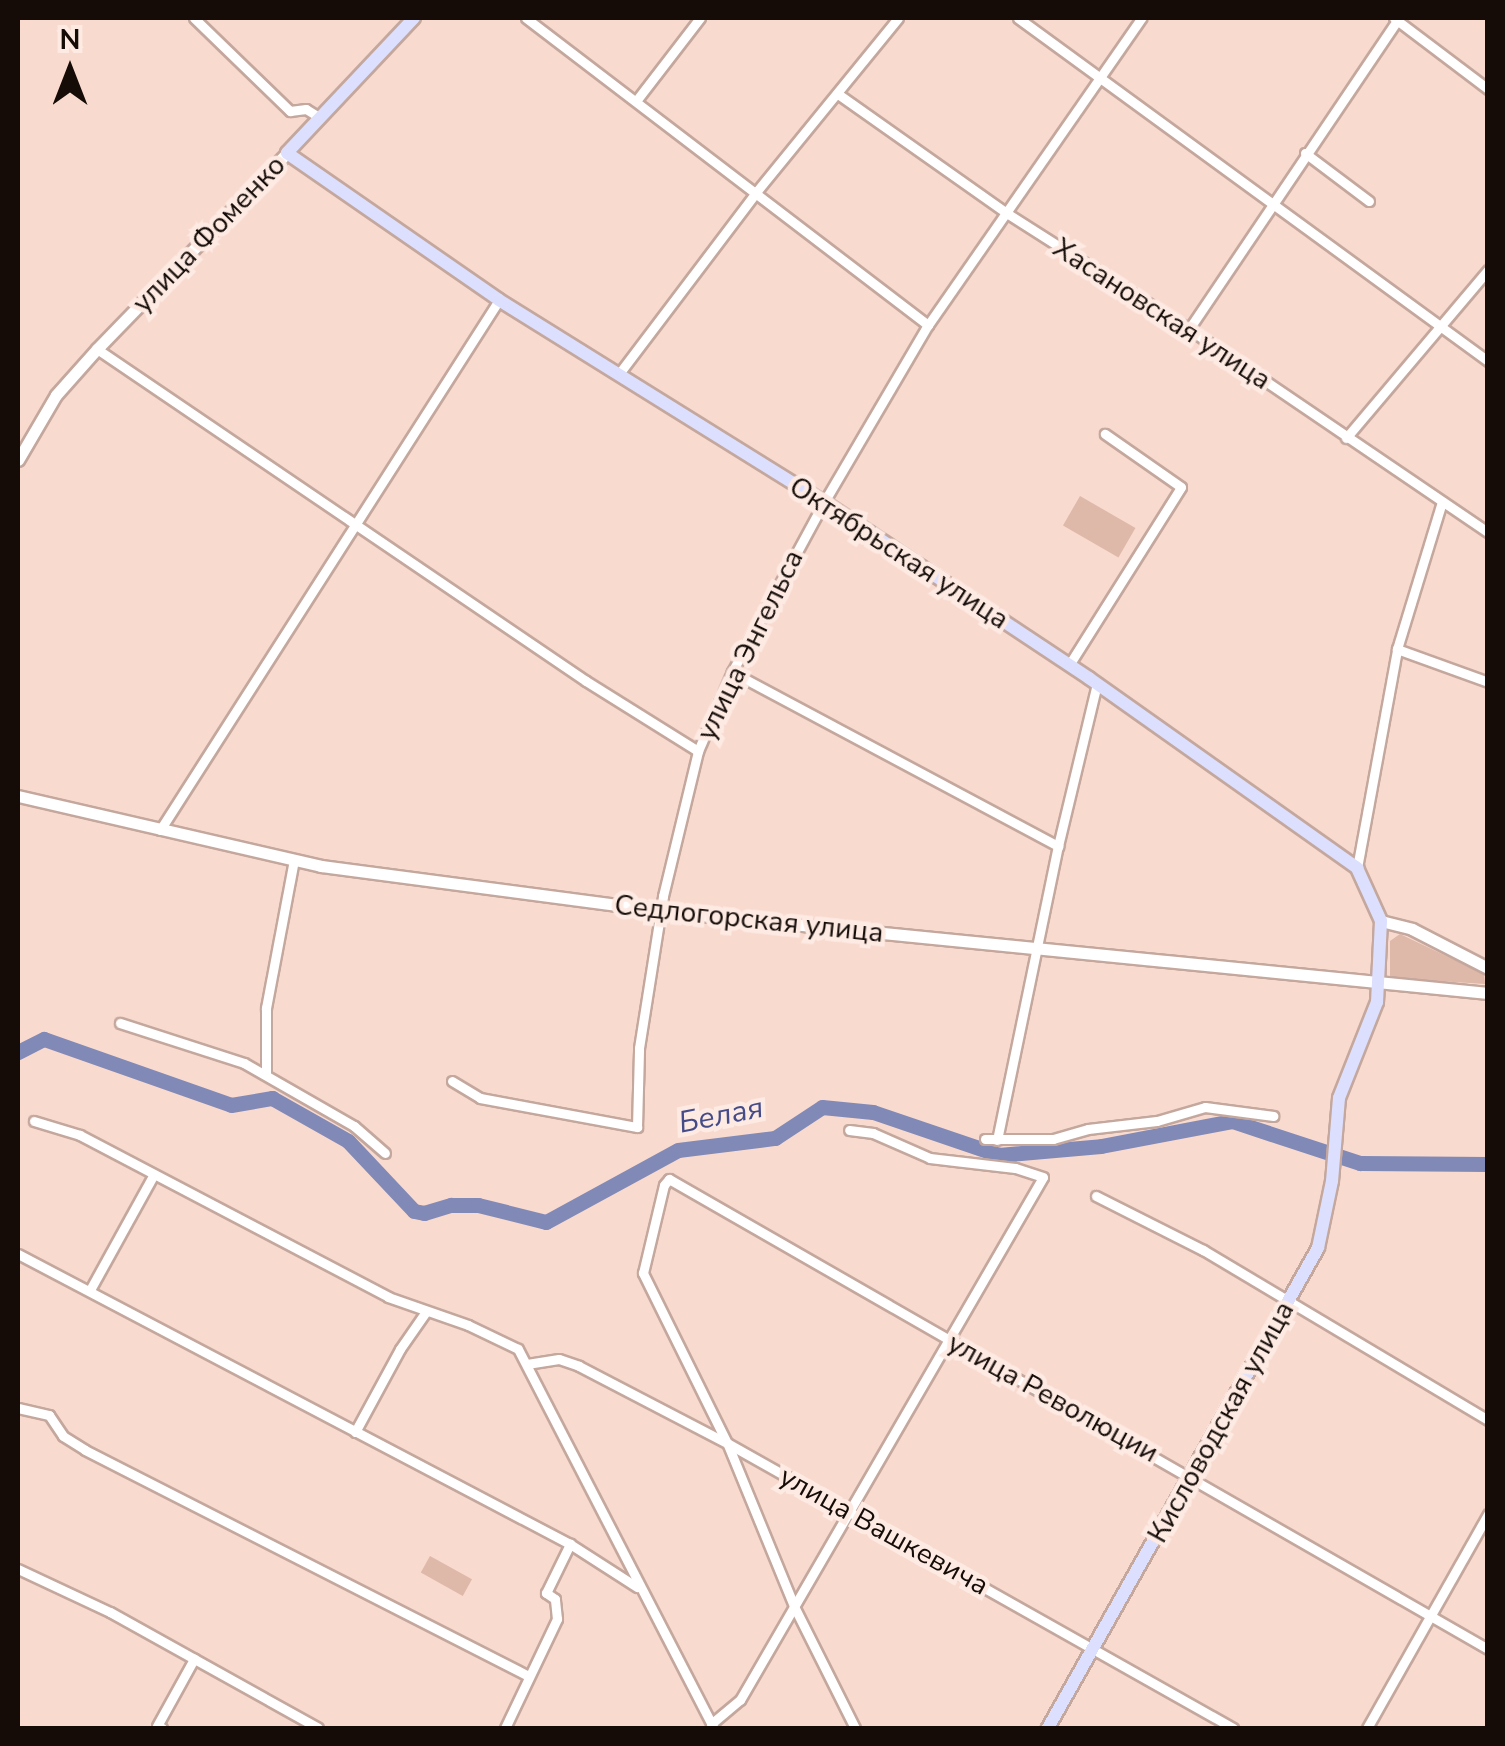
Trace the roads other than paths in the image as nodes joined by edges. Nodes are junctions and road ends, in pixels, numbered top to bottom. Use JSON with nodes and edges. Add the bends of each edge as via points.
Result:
{"nodes":[{"id":1,"x":194,"y":18,"type":"edge"},
{"id":2,"x":414,"y":18,"type":"edge"},
{"id":3,"x":526,"y":18,"type":"edge"},
{"id":4,"x":700,"y":18,"type":"edge"},
{"id":5,"x":898,"y":18,"type":"edge"},
{"id":6,"x":1018,"y":18,"type":"edge"},
{"id":7,"x":1141,"y":18,"type":"edge"},
{"id":8,"x":1396,"y":18,"type":"edge"},
{"id":9,"x":1098,"y":76,"type":"junction"},
{"id":10,"x":1488,"y":89,"type":"edge"},
{"id":11,"x":838,"y":94,"type":"junction"},
{"id":12,"x":636,"y":101,"type":"junction"},
{"id":13,"x":319,"y":117,"type":"junction"},
{"id":14,"x":287,"y":153,"type":"junction"},
{"id":15,"x":1305,"y":154,"type":"junction"},
{"id":16,"x":757,"y":191,"type":"junction"},
{"id":17,"x":1369,"y":201,"type":"dead end"},
{"id":18,"x":1271,"y":203,"type":"junction"},
{"id":19,"x":1005,"y":212,"type":"junction"},
{"id":20,"x":1488,"y":270,"type":"edge"},
{"id":21,"x":499,"y":300,"type":"junction"},
{"id":22,"x":928,"y":325,"type":"junction"},
{"id":23,"x":1441,"y":328,"type":"junction"},
{"id":24,"x":1189,"y":329,"type":"junction"},
{"id":25,"x":96,"y":349,"type":"junction"},
{"id":26,"x":1488,"y":361,"type":"edge"},
{"id":27,"x":618,"y":375,"type":"junction"},
{"id":28,"x":1105,"y":434,"type":"dead end"},
{"id":29,"x":1346,"y":438,"type":"junction"},
{"id":30,"x":18,"y":460,"type":"edge"},
{"id":31,"x":824,"y":502,"type":"junction"},
{"id":32,"x":1442,"y":502,"type":"junction"},
{"id":33,"x":355,"y":527,"type":"junction"},
{"id":34,"x":1488,"y":532,"type":"edge"},
{"id":35,"x":1398,"y":648,"type":"junction"},
{"id":36,"x":1068,"y":664,"type":"junction"},
{"id":37,"x":732,"y":672,"type":"junction"},
{"id":38,"x":1488,"y":682,"type":"edge"},
{"id":39,"x":1098,"y":684,"type":"junction"},
{"id":40,"x":698,"y":750,"type":"junction"},
{"id":41,"x":18,"y":796,"type":"edge"},
{"id":42,"x":160,"y":830,"type":"junction"},
{"id":43,"x":1058,"y":846,"type":"junction"},
{"id":44,"x":294,"y":860,"type":"junction"},
{"id":45,"x":1357,"y":868,"type":"junction"},
{"id":46,"x":661,"y":911,"type":"junction"},
{"id":47,"x":1381,"y":920,"type":"junction"},
{"id":48,"x":1035,"y":951,"type":"junction"},
{"id":49,"x":1488,"y":968,"type":"edge"},
{"id":50,"x":1380,"y":984,"type":"junction"},
{"id":51,"x":1488,"y":993,"type":"edge"},
{"id":52,"x":120,"y":1023,"type":"dead end"},
{"id":53,"x":266,"y":1075,"type":"junction"},
{"id":54,"x":452,"y":1080,"type":"dead end"},
{"id":55,"x":1273,"y":1116,"type":"dead end"},
{"id":56,"x":34,"y":1120,"type":"dead end"},
{"id":57,"x":849,"y":1130,"type":"dead end"},
{"id":58,"x":985,"y":1138,"type":"dead end"},
{"id":59,"x":996,"y":1140,"type":"junction"},
{"id":60,"x":385,"y":1153,"type":"dead end"},
{"id":61,"x":154,"y":1174,"type":"junction"},
{"id":62,"x":1096,"y":1196,"type":"dead end"},
{"id":63,"x":18,"y":1254,"type":"edge"},
{"id":64,"x":90,"y":1290,"type":"junction"},
{"id":65,"x":1288,"y":1303,"type":"junction"},
{"id":66,"x":425,"y":1313,"type":"junction"},
{"id":67,"x":950,"y":1340,"type":"junction"},
{"id":68,"x":528,"y":1364,"type":"junction"},
{"id":69,"x":18,"y":1408,"type":"edge"},
{"id":70,"x":1488,"y":1420,"type":"edge"},
{"id":71,"x":355,"y":1432,"type":"junction"},
{"id":72,"x":726,"y":1443,"type":"junction"},
{"id":73,"x":1191,"y":1476,"type":"junction"},
{"id":74,"x":850,"y":1512,"type":"junction"},
{"id":75,"x":1488,"y":1514,"type":"edge"},
{"id":76,"x":570,"y":1544,"type":"junction"},
{"id":77,"x":18,"y":1569,"type":"edge"},
{"id":78,"x":640,"y":1588,"type":"junction"},
{"id":79,"x":794,"y":1606,"type":"junction"},
{"id":80,"x":1432,"y":1617,"type":"junction"},
{"id":81,"x":1092,"y":1649,"type":"junction"},
{"id":82,"x":1488,"y":1649,"type":"edge"},
{"id":83,"x":194,"y":1659,"type":"junction"},
{"id":84,"x":526,"y":1675,"type":"junction"},
{"id":85,"x":712,"y":1726,"type":"edge"},
{"id":86,"x":162,"y":1728,"type":"edge"},
{"id":87,"x":318,"y":1728,"type":"edge"},
{"id":88,"x":504,"y":1728,"type":"edge"},
{"id":89,"x":855,"y":1728,"type":"edge"},
{"id":90,"x":1048,"y":1728,"type":"edge"},
{"id":91,"x":1233,"y":1728,"type":"edge"},
{"id":92,"x":1367,"y":1728,"type":"edge"}],
"edges":[{"from":1,"to":13,"type":"street","via":[[290,111],[306,109]]},
{"from":2,"to":13,"type":"main road","name":"улица Фоменко"},
{"from":3,"to":12,"type":"street"},
{"from":4,"to":12,"type":"street"},
{"from":5,"to":11,"type":"street"},
{"from":6,"to":9,"type":"street"},
{"from":7,"to":9,"type":"street","name":"улица Энгельса"},
{"from":8,"to":10,"type":"street"},
{"from":8,"to":15,"type":"street"},
{"from":9,"to":18,"type":"street"},
{"from":9,"to":19,"type":"street","name":"улица Энгельса"},
{"from":11,"to":16,"type":"street"},
{"from":11,"to":19,"type":"street","name":"Хасановская улица"},
{"from":12,"to":16,"type":"street"},
{"from":13,"to":14,"type":"main road","name":"улица Фоменко"},
{"from":14,"to":21,"type":"main road","name":"Октябрьская улица"},
{"from":14,"to":25,"type":"street","name":"улица Фоменко"},
{"from":15,"to":17,"type":"street"},
{"from":15,"to":18,"type":"street"},
{"from":16,"to":22,"type":"street"},
{"from":16,"to":27,"type":"street"},
{"from":18,"to":23,"type":"street"},
{"from":18,"to":24,"type":"street"},
{"from":19,"to":22,"type":"street","name":"улица Энгельса"},
{"from":19,"to":24,"type":"street","name":"Хасановская улица"},
{"from":20,"to":23,"type":"street"},
{"from":21,"to":27,"type":"main road","name":"Октябрьская улица"},
{"from":21,"to":33,"type":"street"},
{"from":22,"to":31,"type":"street","name":"улица Энгельса"},
{"from":23,"to":26,"type":"street"},
{"from":23,"to":29,"type":"street"},
{"from":24,"to":29,"type":"street","name":"Хасановская улица"},
{"from":25,"to":30,"type":"street","name":"улица Фоменко","via":[[56,395]]},
{"from":25,"to":33,"type":"street"},
{"from":27,"to":31,"type":"main road","name":"Октябрьская улица"},
{"from":28,"to":36,"type":"street","via":[[1181,488]]},
{"from":29,"to":32,"type":"street","name":"Хасановская улица"},
{"from":31,"to":36,"type":"main road","name":"Октябрьская улица"},
{"from":31,"to":37,"type":"street","name":"улица Энгельса"},
{"from":32,"to":34,"type":"street","name":"Хасановская улица"},
{"from":32,"to":35,"type":"street"},
{"from":33,"to":40,"type":"street"},
{"from":33,"to":42,"type":"street"},
{"from":35,"to":38,"type":"street"},
{"from":35,"to":45,"type":"street"},
{"from":36,"to":39,"type":"main road","name":"Октябрьская улица"},
{"from":37,"to":40,"type":"street","name":"улица Энгельса"},
{"from":37,"to":43,"type":"street"},
{"from":39,"to":43,"type":"street"},
{"from":39,"to":45,"type":"main road","name":"Октябрьская улица"},
{"from":40,"to":46,"type":"street","name":"улица Энгельса"},
{"from":41,"to":42,"type":"street","name":"Седлогорская улица"},
{"from":42,"to":44,"type":"street","name":"Седлогорская улица"},
{"from":43,"to":48,"type":"street"},
{"from":44,"to":46,"type":"street","name":"Седлогорская улица"},
{"from":44,"to":53,"type":"street","via":[[266,1008]]},
{"from":45,"to":47,"type":"main road","name":"Октябрьская улица"},
{"from":46,"to":48,"type":"street","name":"Седлогорская улица"},
{"from":46,"to":54,"type":"street","name":"улица Энгельса","via":[[640,1048],[637,1127],[480,1098]]},
{"from":47,"to":49,"type":"street"},
{"from":47,"to":50,"type":"main road","name":"Кисловодская улица"},
{"from":48,"to":50,"type":"street","name":"Седлогорская улица"},
{"from":48,"to":59,"type":"street"},
{"from":50,"to":51,"type":"street","name":"Седлогорская улица"},
{"from":50,"to":65,"type":"main road","name":"Кисловодская улица","via":[[1340,1098],[1318,1248]]},
{"from":52,"to":53,"type":"street"},
{"from":53,"to":60,"type":"street","via":[[354,1126]]},
{"from":55,"to":59,"type":"street","via":[[1205,1107],[1053,1139]]},
{"from":56,"to":61,"type":"street","via":[[80,1135]]},
{"from":57,"to":67,"type":"street","via":[[873,1133],[930,1158],[1043,1177]]},
{"from":58,"to":59,"type":"street"},
{"from":61,"to":64,"type":"street"},
{"from":61,"to":66,"type":"street"},
{"from":62,"to":65,"type":"street"},
{"from":63,"to":64,"type":"street"},
{"from":64,"to":71,"type":"street"},
{"from":65,"to":70,"type":"street"},
{"from":65,"to":73,"type":"main road","name":"Кисловодская улица"},
{"from":66,"to":68,"type":"street","via":[[499,1339]]},
{"from":66,"to":71,"type":"street"},
{"from":67,"to":72,"type":"street","name":"улица Революции","via":[[670,1179],[642,1273]]},
{"from":67,"to":73,"type":"street","name":"улица Революции"},
{"from":67,"to":74,"type":"street"},
{"from":68,"to":72,"type":"street","name":"улица Вашкевича","via":[[559,1359],[579,1366]]},
{"from":68,"to":78,"type":"street"},
{"from":69,"to":84,"type":"street","via":[[49,1415],[63,1436],[85,1450]]},
{"from":71,"to":76,"type":"street"},
{"from":72,"to":74,"type":"street","name":"улица Вашкевича"},
{"from":72,"to":79,"type":"street"},
{"from":73,"to":80,"type":"street","name":"улица Революции"},
{"from":73,"to":81,"type":"main road","name":"Кисловодская улица"},
{"from":74,"to":79,"type":"street"},
{"from":74,"to":81,"type":"street","name":"улица Вашкевича"},
{"from":75,"to":80,"type":"street"},
{"from":76,"to":78,"type":"street"},
{"from":76,"to":84,"type":"street","via":[[546,1592],[558,1616]]},
{"from":77,"to":83,"type":"street"},
{"from":78,"to":85,"type":"street"},
{"from":79,"to":85,"type":"street","via":[[740,1700]]},
{"from":79,"to":89,"type":"street"},
{"from":80,"to":82,"type":"street","name":"улица Революции"},
{"from":80,"to":92,"type":"street"},
{"from":81,"to":90,"type":"main road","name":"Кисловодская улица"},
{"from":81,"to":91,"type":"street","name":"улица Вашкевича"},
{"from":83,"to":86,"type":"street","via":[[157,1726]]},
{"from":83,"to":87,"type":"street"},
{"from":84,"to":88,"type":"street"}]}
